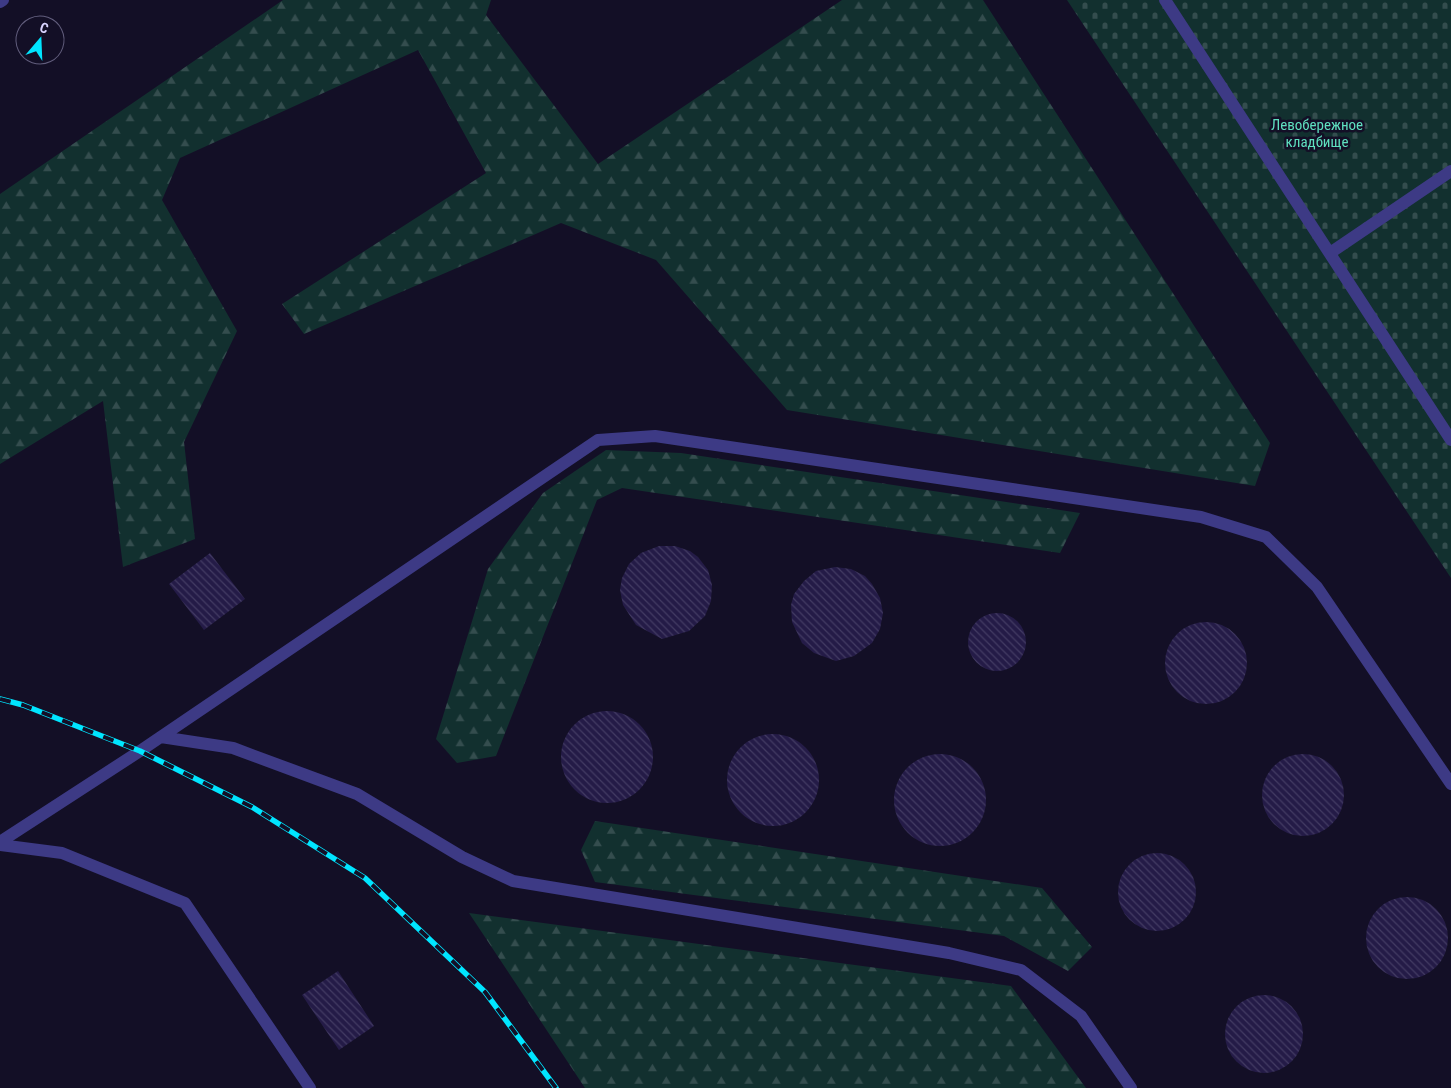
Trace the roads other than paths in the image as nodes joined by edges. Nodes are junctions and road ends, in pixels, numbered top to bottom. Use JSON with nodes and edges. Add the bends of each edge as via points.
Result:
{"nodes":[{"id":1,"x":3,"y":0,"type":"edge"},
{"id":2,"x":1165,"y":0,"type":"edge"},
{"id":3,"x":0,"y":2,"type":"edge"},
{"id":4,"x":1451,"y":171,"type":"edge"},
{"id":5,"x":1330,"y":253,"type":"junction"},
{"id":6,"x":1451,"y":440,"type":"edge"},
{"id":7,"x":161,"y":737,"type":"junction"},
{"id":8,"x":1451,"y":784,"type":"edge"},
{"id":9,"x":0,"y":844,"type":"edge"},
{"id":10,"x":310,"y":1088,"type":"edge"},
{"id":11,"x":1131,"y":1088,"type":"edge"}],
"edges":[{"from":1,"to":3,"type":"street"},
{"from":2,"to":5,"type":"street"},
{"from":4,"to":5,"type":"street"},
{"from":5,"to":6,"type":"street"},
{"from":7,"to":8,"type":"street","via":[[598,440],[655,436],[1201,517],[1266,536],[1317,587]]},
{"from":7,"to":9,"type":"street"},
{"from":7,"to":11,"type":"street","via":[[233,748],[357,794],[462,857],[513,881],[949,953],[1021,970],[1081,1016]]},
{"from":9,"to":10,"type":"street","via":[[62,853],[185,903]]}]}
